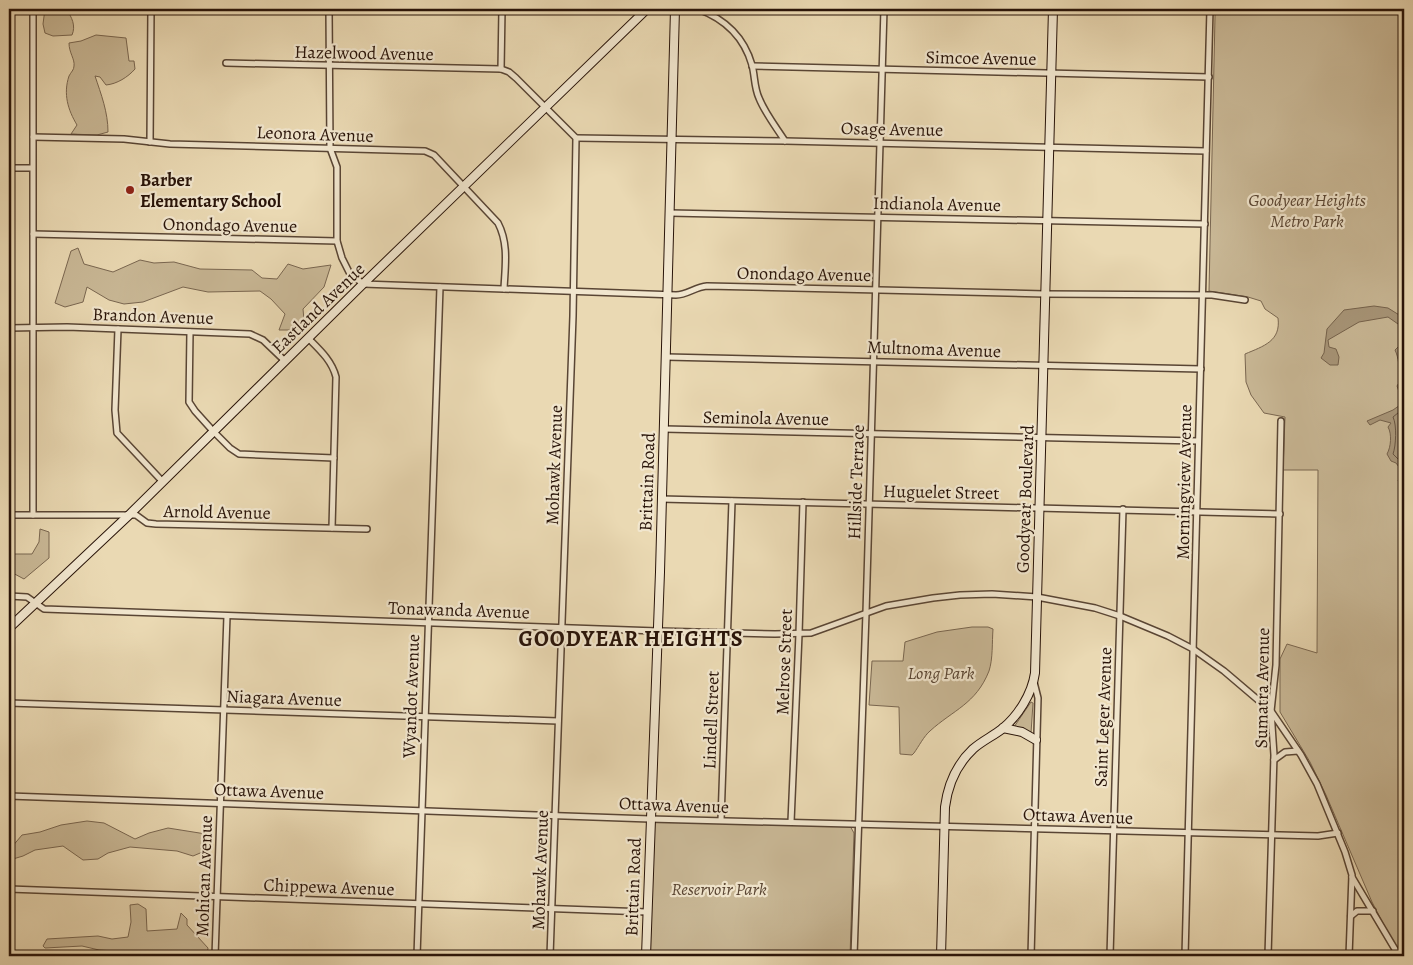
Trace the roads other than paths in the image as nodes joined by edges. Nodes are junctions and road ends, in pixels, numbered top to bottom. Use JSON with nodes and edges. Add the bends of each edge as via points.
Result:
{"nodes":[{"id":1,"x":33,"y":9,"type":"edge"},
{"id":2,"x":151,"y":9,"type":"edge"},
{"id":3,"x":329,"y":9,"type":"edge"},
{"id":4,"x":502,"y":9,"type":"edge"},
{"id":5,"x":647,"y":9,"type":"edge"},
{"id":6,"x":675,"y":9,"type":"edge"},
{"id":7,"x":698,"y":9,"type":"edge"},
{"id":8,"x":884,"y":9,"type":"edge"},
{"id":9,"x":1053,"y":9,"type":"edge"},
{"id":10,"x":1210,"y":9,"type":"edge"},
{"id":11,"x":1374,"y":9,"type":"edge"},
{"id":12,"x":1404,"y":10,"type":"edge"},
{"id":13,"x":226,"y":64,"type":"dead end"},
{"id":14,"x":330,"y":66,"type":"junction"},
{"id":15,"x":752,"y":66,"type":"junction"},
{"id":16,"x":501,"y":69,"type":"junction"},
{"id":17,"x":882,"y":70,"type":"junction"},
{"id":18,"x":1052,"y":72,"type":"junction"},
{"id":19,"x":1208,"y":77,"type":"junction"},
{"id":20,"x":547,"y":108,"type":"junction"},
{"id":21,"x":33,"y":137,"type":"junction"},
{"id":22,"x":576,"y":138,"type":"junction"},
{"id":23,"x":672,"y":140,"type":"junction"},
{"id":24,"x":786,"y":141,"type":"junction"},
{"id":25,"x":150,"y":142,"type":"junction"},
{"id":26,"x":880,"y":143,"type":"junction"},
{"id":27,"x":1050,"y":146,"type":"junction"},
{"id":28,"x":330,"y":148,"type":"junction"},
{"id":29,"x":1206,"y":151,"type":"junction"},
{"id":30,"x":9,"y":168,"type":"edge"},
{"id":31,"x":32,"y":168,"type":"junction"},
{"id":32,"x":464,"y":187,"type":"junction"},
{"id":33,"x":670,"y":213,"type":"junction"},
{"id":34,"x":878,"y":217,"type":"junction"},
{"id":35,"x":1048,"y":220,"type":"junction"},
{"id":36,"x":1205,"y":224,"type":"junction"},
{"id":37,"x":33,"y":234,"type":"junction"},
{"id":38,"x":337,"y":241,"type":"junction"},
{"id":39,"x":363,"y":284,"type":"junction"},
{"id":40,"x":440,"y":288,"type":"junction"},
{"id":41,"x":504,"y":289,"type":"junction"},
{"id":42,"x":876,"y":289,"type":"junction"},
{"id":43,"x":573,"y":292,"type":"junction"},
{"id":44,"x":1045,"y":294,"type":"junction"},
{"id":45,"x":667,"y":295,"type":"junction"},
{"id":46,"x":1204,"y":296,"type":"junction"},
{"id":47,"x":1245,"y":300,"type":"dead end"},
{"id":48,"x":9,"y":328,"type":"edge"},
{"id":49,"x":33,"y":328,"type":"junction"},
{"id":50,"x":118,"y":329,"type":"junction"},
{"id":51,"x":190,"y":332,"type":"junction"},
{"id":52,"x":309,"y":339,"type":"junction"},
{"id":53,"x":666,"y":357,"type":"junction"},
{"id":54,"x":285,"y":361,"type":"junction"},
{"id":55,"x":873,"y":361,"type":"junction"},
{"id":56,"x":1043,"y":366,"type":"junction"},
{"id":57,"x":1201,"y":369,"type":"junction"},
{"id":58,"x":1281,"y":421,"type":"dead end"},
{"id":59,"x":664,"y":429,"type":"junction"},
{"id":60,"x":213,"y":431,"type":"junction"},
{"id":61,"x":871,"y":434,"type":"junction"},
{"id":62,"x":1042,"y":438,"type":"junction"},
{"id":63,"x":1198,"y":441,"type":"junction"},
{"id":64,"x":334,"y":458,"type":"junction"},
{"id":65,"x":162,"y":481,"type":"junction"},
{"id":66,"x":662,"y":499,"type":"junction"},
{"id":67,"x":732,"y":501,"type":"junction"},
{"id":68,"x":803,"y":502,"type":"junction"},
{"id":69,"x":869,"y":504,"type":"junction"},
{"id":70,"x":1039,"y":508,"type":"junction"},
{"id":71,"x":1123,"y":510,"type":"junction"},
{"id":72,"x":1197,"y":510,"type":"junction"},
{"id":73,"x":1280,"y":514,"type":"junction"},
{"id":74,"x":9,"y":515,"type":"edge"},
{"id":75,"x":33,"y":515,"type":"junction"},
{"id":76,"x":128,"y":515,"type":"junction"},
{"id":77,"x":332,"y":528,"type":"junction"},
{"id":78,"x":367,"y":529,"type":"dead end"},
{"id":79,"x":9,"y":596,"type":"edge"},
{"id":80,"x":1037,"y":597,"type":"junction"},
{"id":81,"x":35,"y":603,"type":"junction"},
{"id":82,"x":866,"y":613,"type":"junction"},
{"id":83,"x":227,"y":616,"type":"junction"},
{"id":84,"x":1120,"y":616,"type":"junction"},
{"id":85,"x":428,"y":623,"type":"junction"},
{"id":86,"x":562,"y":627,"type":"junction"},
{"id":87,"x":9,"y":628,"type":"edge"},
{"id":88,"x":657,"y":631,"type":"junction"},
{"id":89,"x":728,"y":632,"type":"junction"},
{"id":90,"x":799,"y":634,"type":"junction"},
{"id":91,"x":1193,"y":649,"type":"junction"},
{"id":92,"x":1034,"y":682,"type":"junction"},
{"id":93,"x":9,"y":703,"type":"edge"},
{"id":94,"x":224,"y":710,"type":"junction"},
{"id":95,"x":1271,"y":711,"type":"junction"},
{"id":96,"x":424,"y":717,"type":"junction"},
{"id":97,"x":558,"y":721,"type":"junction"},
{"id":98,"x":1003,"y":728,"type":"junction"},
{"id":99,"x":1036,"y":740,"type":"junction"},
{"id":100,"x":1298,"y":751,"type":"junction"},
{"id":101,"x":1274,"y":760,"type":"junction"},
{"id":102,"x":9,"y":796,"type":"edge"},
{"id":103,"x":220,"y":803,"type":"junction"},
{"id":104,"x":421,"y":810,"type":"junction"},
{"id":105,"x":556,"y":815,"type":"junction"},
{"id":106,"x":650,"y":818,"type":"junction"},
{"id":107,"x":721,"y":820,"type":"junction"},
{"id":108,"x":791,"y":822,"type":"junction"},
{"id":109,"x":858,"y":824,"type":"junction"},
{"id":110,"x":944,"y":826,"type":"junction"},
{"id":111,"x":1034,"y":829,"type":"junction"},
{"id":112,"x":1114,"y":830,"type":"junction"},
{"id":113,"x":1189,"y":833,"type":"junction"},
{"id":114,"x":1338,"y":833,"type":"junction"},
{"id":115,"x":1272,"y":835,"type":"junction"},
{"id":116,"x":1352,"y":875,"type":"junction"},
{"id":117,"x":9,"y":890,"type":"edge"},
{"id":118,"x":217,"y":897,"type":"junction"},
{"id":119,"x":418,"y":904,"type":"junction"},
{"id":120,"x":552,"y":909,"type":"junction"},
{"id":121,"x":1373,"y":911,"type":"junction"},
{"id":122,"x":647,"y":912,"type":"junction"},
{"id":123,"x":1350,"y":916,"type":"junction"},
{"id":124,"x":215,"y":956,"type":"edge"},
{"id":125,"x":417,"y":956,"type":"edge"},
{"id":126,"x":550,"y":956,"type":"edge"},
{"id":127,"x":646,"y":956,"type":"edge"},
{"id":128,"x":854,"y":956,"type":"edge"},
{"id":129,"x":941,"y":956,"type":"edge"},
{"id":130,"x":1030,"y":956,"type":"edge"},
{"id":131,"x":1110,"y":956,"type":"edge"},
{"id":132,"x":1185,"y":956,"type":"edge"},
{"id":133,"x":1268,"y":956,"type":"edge"},
{"id":134,"x":1349,"y":956,"type":"edge"},
{"id":135,"x":1398,"y":956,"type":"edge"}],
"edges":[{"from":1,"to":21,"type":"street"},
{"from":2,"to":25,"type":"street"},
{"from":3,"to":14,"type":"street"},
{"from":4,"to":16,"type":"street"},
{"from":5,"to":20,"type":"street","name":"Eastland Avenue"},
{"from":6,"to":23,"type":"street","name":"Brittain Road"},
{"from":7,"to":15,"type":"street","via":[[730,27],[741,41]]},
{"from":8,"to":17,"type":"street","name":"Hillside Terrace"},
{"from":9,"to":18,"type":"street","name":"Goodyear Boulevard"},
{"from":10,"to":19,"type":"street","name":"Morningview Avenue"},
{"from":11,"to":12,"type":"street"},
{"from":13,"to":14,"type":"street","name":"Hazelwood Avenue"},
{"from":14,"to":16,"type":"street","name":"Hazelwood Avenue"},
{"from":14,"to":28,"type":"street"},
{"from":15,"to":17,"type":"street","name":"Simcoe Avenue"},
{"from":15,"to":24,"type":"street","via":[[759,99]]},
{"from":16,"to":20,"type":"street","via":[[509,72]]},
{"from":17,"to":18,"type":"street","name":"Simcoe Avenue"},
{"from":17,"to":26,"type":"street","name":"Hillside Terrace"},
{"from":18,"to":19,"type":"street","name":"Simcoe Avenue"},
{"from":18,"to":27,"type":"street","name":"Goodyear Boulevard"},
{"from":19,"to":29,"type":"street","name":"Morningview Avenue"},
{"from":20,"to":22,"type":"street"},
{"from":20,"to":32,"type":"street","name":"Eastland Avenue"},
{"from":21,"to":25,"type":"street","name":"Leonora Avenue"},
{"from":21,"to":31,"type":"street"},
{"from":22,"to":23,"type":"street","name":"Osage Avenue"},
{"from":22,"to":43,"type":"street","name":"Mohawk Avenue"},
{"from":23,"to":24,"type":"street","name":"Osage Avenue"},
{"from":23,"to":33,"type":"street","name":"Brittain Road"},
{"from":24,"to":26,"type":"street","name":"Osage Avenue"},
{"from":25,"to":28,"type":"street","name":"Leonora Avenue"},
{"from":26,"to":27,"type":"street","name":"Osage Avenue"},
{"from":26,"to":34,"type":"street","name":"Hillside Terrace"},
{"from":27,"to":29,"type":"street","name":"Osage Avenue"},
{"from":27,"to":35,"type":"street","name":"Goodyear Boulevard"},
{"from":28,"to":32,"type":"street","name":"Leonora Avenue","via":[[425,151]]},
{"from":28,"to":38,"type":"street","via":[[337,167]]},
{"from":29,"to":36,"type":"street","name":"Morningview Avenue"},
{"from":30,"to":31,"type":"street"},
{"from":31,"to":37,"type":"street"},
{"from":32,"to":39,"type":"street","name":"Eastland Avenue"},
{"from":32,"to":41,"type":"street","name":"Leonora Avenue","via":[[500,228],[505,246]]},
{"from":33,"to":34,"type":"street","name":"Indianola Avenue"},
{"from":33,"to":45,"type":"street","name":"Brittain Road"},
{"from":34,"to":35,"type":"street","name":"Indianola Avenue"},
{"from":34,"to":42,"type":"street","name":"Hillside Terrace"},
{"from":35,"to":36,"type":"street","name":"Indianola Avenue"},
{"from":35,"to":44,"type":"street","name":"Goodyear Boulevard"},
{"from":36,"to":46,"type":"street","name":"Morningview Avenue"},
{"from":37,"to":38,"type":"street","name":"Onondago Avenue"},
{"from":37,"to":49,"type":"street"},
{"from":38,"to":39,"type":"street","via":[[349,272]]},
{"from":39,"to":40,"type":"street","name":"Onondago Avenue"},
{"from":39,"to":52,"type":"street","name":"Eastland Avenue"},
{"from":40,"to":41,"type":"street","name":"Onondago Avenue"},
{"from":40,"to":85,"type":"street","name":"Wyandot Avenue"},
{"from":41,"to":43,"type":"street","name":"Onondago Avenue"},
{"from":42,"to":44,"type":"street","name":"Onondago Avenue"},
{"from":42,"to":45,"type":"street","name":"Onondago Avenue","via":[[706,286],[685,294]]},
{"from":42,"to":55,"type":"street","name":"Hillside Terrace"},
{"from":43,"to":45,"type":"street","name":"Onondago Avenue"},
{"from":43,"to":86,"type":"street","name":"Mohawk Avenue"},
{"from":44,"to":46,"type":"street","name":"Onondago Avenue"},
{"from":44,"to":56,"type":"street","name":"Goodyear Boulevard"},
{"from":45,"to":53,"type":"street","name":"Brittain Road"},
{"from":46,"to":47,"type":"street","name":"Onondago Avenue"},
{"from":46,"to":57,"type":"street","name":"Morningview Avenue"},
{"from":48,"to":49,"type":"street","name":"Brandon Avenue"},
{"from":49,"to":50,"type":"street","name":"Brandon Avenue"},
{"from":49,"to":75,"type":"street"},
{"from":50,"to":51,"type":"street","name":"Brandon Avenue"},
{"from":50,"to":65,"type":"street","via":[[117,433]]},
{"from":51,"to":54,"type":"street","name":"Brandon Avenue","via":[[254,334]]},
{"from":51,"to":60,"type":"street","via":[[189,402]]},
{"from":52,"to":54,"type":"street","name":"Eastland Avenue"},
{"from":52,"to":64,"type":"street","via":[[328,358],[336,377]]},
{"from":53,"to":55,"type":"street","name":"Multnoma Avenue"},
{"from":53,"to":59,"type":"street","name":"Brittain Road"},
{"from":54,"to":60,"type":"street","name":"Eastland Avenue"},
{"from":55,"to":56,"type":"street","name":"Multnoma Avenue"},
{"from":55,"to":61,"type":"street","name":"Hillside Terrace"},
{"from":56,"to":57,"type":"street","name":"Multnoma Avenue"},
{"from":56,"to":62,"type":"street","name":"Goodyear Boulevard"},
{"from":57,"to":63,"type":"street","name":"Morningview Avenue"},
{"from":58,"to":73,"type":"street","name":"Sumatra Avenue"},
{"from":59,"to":61,"type":"street","name":"Seminola Avenue"},
{"from":59,"to":66,"type":"street","name":"Brittain Road"},
{"from":60,"to":64,"type":"street","via":[[235,452],[244,455]]},
{"from":60,"to":65,"type":"street","name":"Eastland Avenue"},
{"from":61,"to":62,"type":"street","name":"Seminola Avenue"},
{"from":61,"to":69,"type":"street","name":"Hillside Terrace"},
{"from":62,"to":63,"type":"street","name":"Seminola Avenue"},
{"from":62,"to":70,"type":"street","name":"Goodyear Boulevard"},
{"from":63,"to":72,"type":"street","name":"Morningview Avenue"},
{"from":64,"to":77,"type":"street"},
{"from":65,"to":76,"type":"street","name":"Eastland Avenue"},
{"from":66,"to":67,"type":"street","name":"Huguelet Street"},
{"from":66,"to":88,"type":"street","name":"Brittain Road"},
{"from":67,"to":68,"type":"street","name":"Huguelet Street"},
{"from":67,"to":89,"type":"street","name":"Lindell Street"},
{"from":68,"to":69,"type":"street","name":"Huguelet Street"},
{"from":68,"to":90,"type":"street","name":"Melrose Street"},
{"from":69,"to":70,"type":"street","name":"Huguelet Street"},
{"from":69,"to":82,"type":"street","name":"Hillside Terrace"},
{"from":70,"to":71,"type":"street","name":"Huguelet Street"},
{"from":70,"to":80,"type":"street","name":"Goodyear Boulevard"},
{"from":71,"to":72,"type":"street","name":"Huguelet Street"},
{"from":71,"to":84,"type":"street","name":"Saint Leger Avenue"},
{"from":72,"to":73,"type":"street","name":"Huguelet Street"},
{"from":72,"to":91,"type":"street","name":"Morningview Avenue"},
{"from":73,"to":95,"type":"street","name":"Sumatra Avenue","via":[[1276,664]]},
{"from":74,"to":75,"type":"street","name":"Arnold Avenue"},
{"from":75,"to":76,"type":"street","name":"Arnold Avenue"},
{"from":76,"to":77,"type":"street","name":"Arnold Avenue","via":[[156,524]]},
{"from":76,"to":81,"type":"street","name":"Eastland Avenue"},
{"from":77,"to":78,"type":"street","name":"Arnold Avenue"},
{"from":79,"to":81,"type":"street","name":"Tonawanda Avenue","via":[[27,597]]},
{"from":80,"to":82,"type":"street","name":"Tonawanda Avenue","via":[[960,595],[910,602]]},
{"from":80,"to":84,"type":"street","name":"Tonawanda Avenue"},
{"from":80,"to":92,"type":"street","name":"Goodyear Boulevard"},
{"from":81,"to":83,"type":"street","name":"Tonawanda Avenue","via":[[44,609]]},
{"from":81,"to":87,"type":"street","name":"Eastland Avenue"},
{"from":82,"to":90,"type":"street","name":"Tonawanda Avenue","via":[[811,633]]},
{"from":82,"to":109,"type":"street","name":"Hillside Terrace"},
{"from":83,"to":85,"type":"street","name":"Tonawanda Avenue"},
{"from":83,"to":94,"type":"street","name":"Mohican Avenue"},
{"from":84,"to":91,"type":"street","name":"Tonawanda Avenue"},
{"from":84,"to":112,"type":"street","name":"Saint Leger Avenue"},
{"from":85,"to":86,"type":"street","name":"Tonawanda Avenue"},
{"from":85,"to":96,"type":"street","name":"Wyandot Avenue"},
{"from":86,"to":88,"type":"street","name":"Tonawanda Avenue"},
{"from":86,"to":97,"type":"street","name":"Mohawk Avenue"},
{"from":88,"to":89,"type":"street","name":"Tonawanda Avenue"},
{"from":88,"to":106,"type":"street","name":"Brittain Road"},
{"from":89,"to":90,"type":"street","name":"Tonawanda Avenue"},
{"from":89,"to":107,"type":"street","name":"Lindell Street"},
{"from":90,"to":108,"type":"street","name":"Melrose Street"},
{"from":91,"to":95,"type":"street","name":"Tonawanda Avenue"},
{"from":91,"to":113,"type":"street","name":"Morningview Avenue"},
{"from":92,"to":98,"type":"street","name":"Goodyear Boulevard","via":[[1020,709]]},
{"from":92,"to":99,"type":"street","via":[[1038,698]]},
{"from":93,"to":94,"type":"street","name":"Niagara Avenue"},
{"from":94,"to":96,"type":"street","name":"Niagara Avenue"},
{"from":94,"to":103,"type":"street","name":"Mohican Avenue"},
{"from":95,"to":100,"type":"street","name":"Tonawanda Avenue"},
{"from":95,"to":101,"type":"street","name":"Sumatra Avenue"},
{"from":96,"to":97,"type":"street","name":"Niagara Avenue"},
{"from":96,"to":104,"type":"street","name":"Wyandot Avenue"},
{"from":97,"to":105,"type":"street","name":"Mohawk Avenue"},
{"from":98,"to":99,"type":"street","via":[[1022,732]]},
{"from":98,"to":110,"type":"street","name":"Goodyear Boulevard","via":[[977,745],[958,766],[948,788]]},
{"from":99,"to":111,"type":"street"},
{"from":100,"to":101,"type":"street","via":[[1285,752]]},
{"from":100,"to":114,"type":"street","name":"Tonawanda Avenue","via":[[1317,784]]},
{"from":101,"to":115,"type":"street","name":"Sumatra Avenue"},
{"from":102,"to":103,"type":"street","name":"Ottawa Avenue"},
{"from":103,"to":104,"type":"street","name":"Ottawa Avenue"},
{"from":103,"to":118,"type":"street","name":"Mohican Avenue"},
{"from":104,"to":105,"type":"street","name":"Ottawa Avenue"},
{"from":104,"to":119,"type":"street","name":"Wyandot Avenue"},
{"from":105,"to":106,"type":"street","name":"Ottawa Avenue"},
{"from":105,"to":120,"type":"street","name":"Mohawk Avenue"},
{"from":106,"to":107,"type":"street","name":"Ottawa Avenue"},
{"from":106,"to":122,"type":"street","name":"Brittain Road"},
{"from":107,"to":108,"type":"street","name":"Ottawa Avenue"},
{"from":108,"to":109,"type":"street","name":"Ottawa Avenue"},
{"from":109,"to":110,"type":"street","name":"Ottawa Avenue"},
{"from":109,"to":128,"type":"street","name":"Hillside Terrace"},
{"from":110,"to":111,"type":"street","name":"Ottawa Avenue"},
{"from":110,"to":129,"type":"street","name":"Goodyear Boulevard"},
{"from":111,"to":112,"type":"street","name":"Ottawa Avenue"},
{"from":111,"to":130,"type":"street"},
{"from":112,"to":113,"type":"street","name":"Ottawa Avenue"},
{"from":112,"to":131,"type":"street","name":"Saint Leger Avenue"},
{"from":113,"to":115,"type":"street","name":"Ottawa Avenue"},
{"from":113,"to":132,"type":"street","name":"Morningview Avenue"},
{"from":114,"to":115,"type":"street","name":"Ottawa Avenue"},
{"from":114,"to":116,"type":"street","name":"Tonawanda Avenue"},
{"from":115,"to":133,"type":"street","name":"Sumatra Avenue"},
{"from":116,"to":121,"type":"street"},
{"from":116,"to":123,"type":"street","name":"Tonawanda Avenue"},
{"from":117,"to":118,"type":"street","name":"Chippewa Avenue"},
{"from":118,"to":119,"type":"street","name":"Chippewa Avenue"},
{"from":118,"to":124,"type":"street","name":"Mohican Avenue"},
{"from":119,"to":120,"type":"street","name":"Chippewa Avenue"},
{"from":119,"to":125,"type":"street","name":"Wyandot Avenue"},
{"from":120,"to":122,"type":"street","name":"Chippewa Avenue"},
{"from":120,"to":126,"type":"street","name":"Mohawk Avenue"},
{"from":121,"to":123,"type":"street","via":[[1357,911]]},
{"from":121,"to":135,"type":"street"},
{"from":122,"to":127,"type":"street","name":"Brittain Road"},
{"from":123,"to":134,"type":"street","name":"Tonawanda Avenue"}]}
